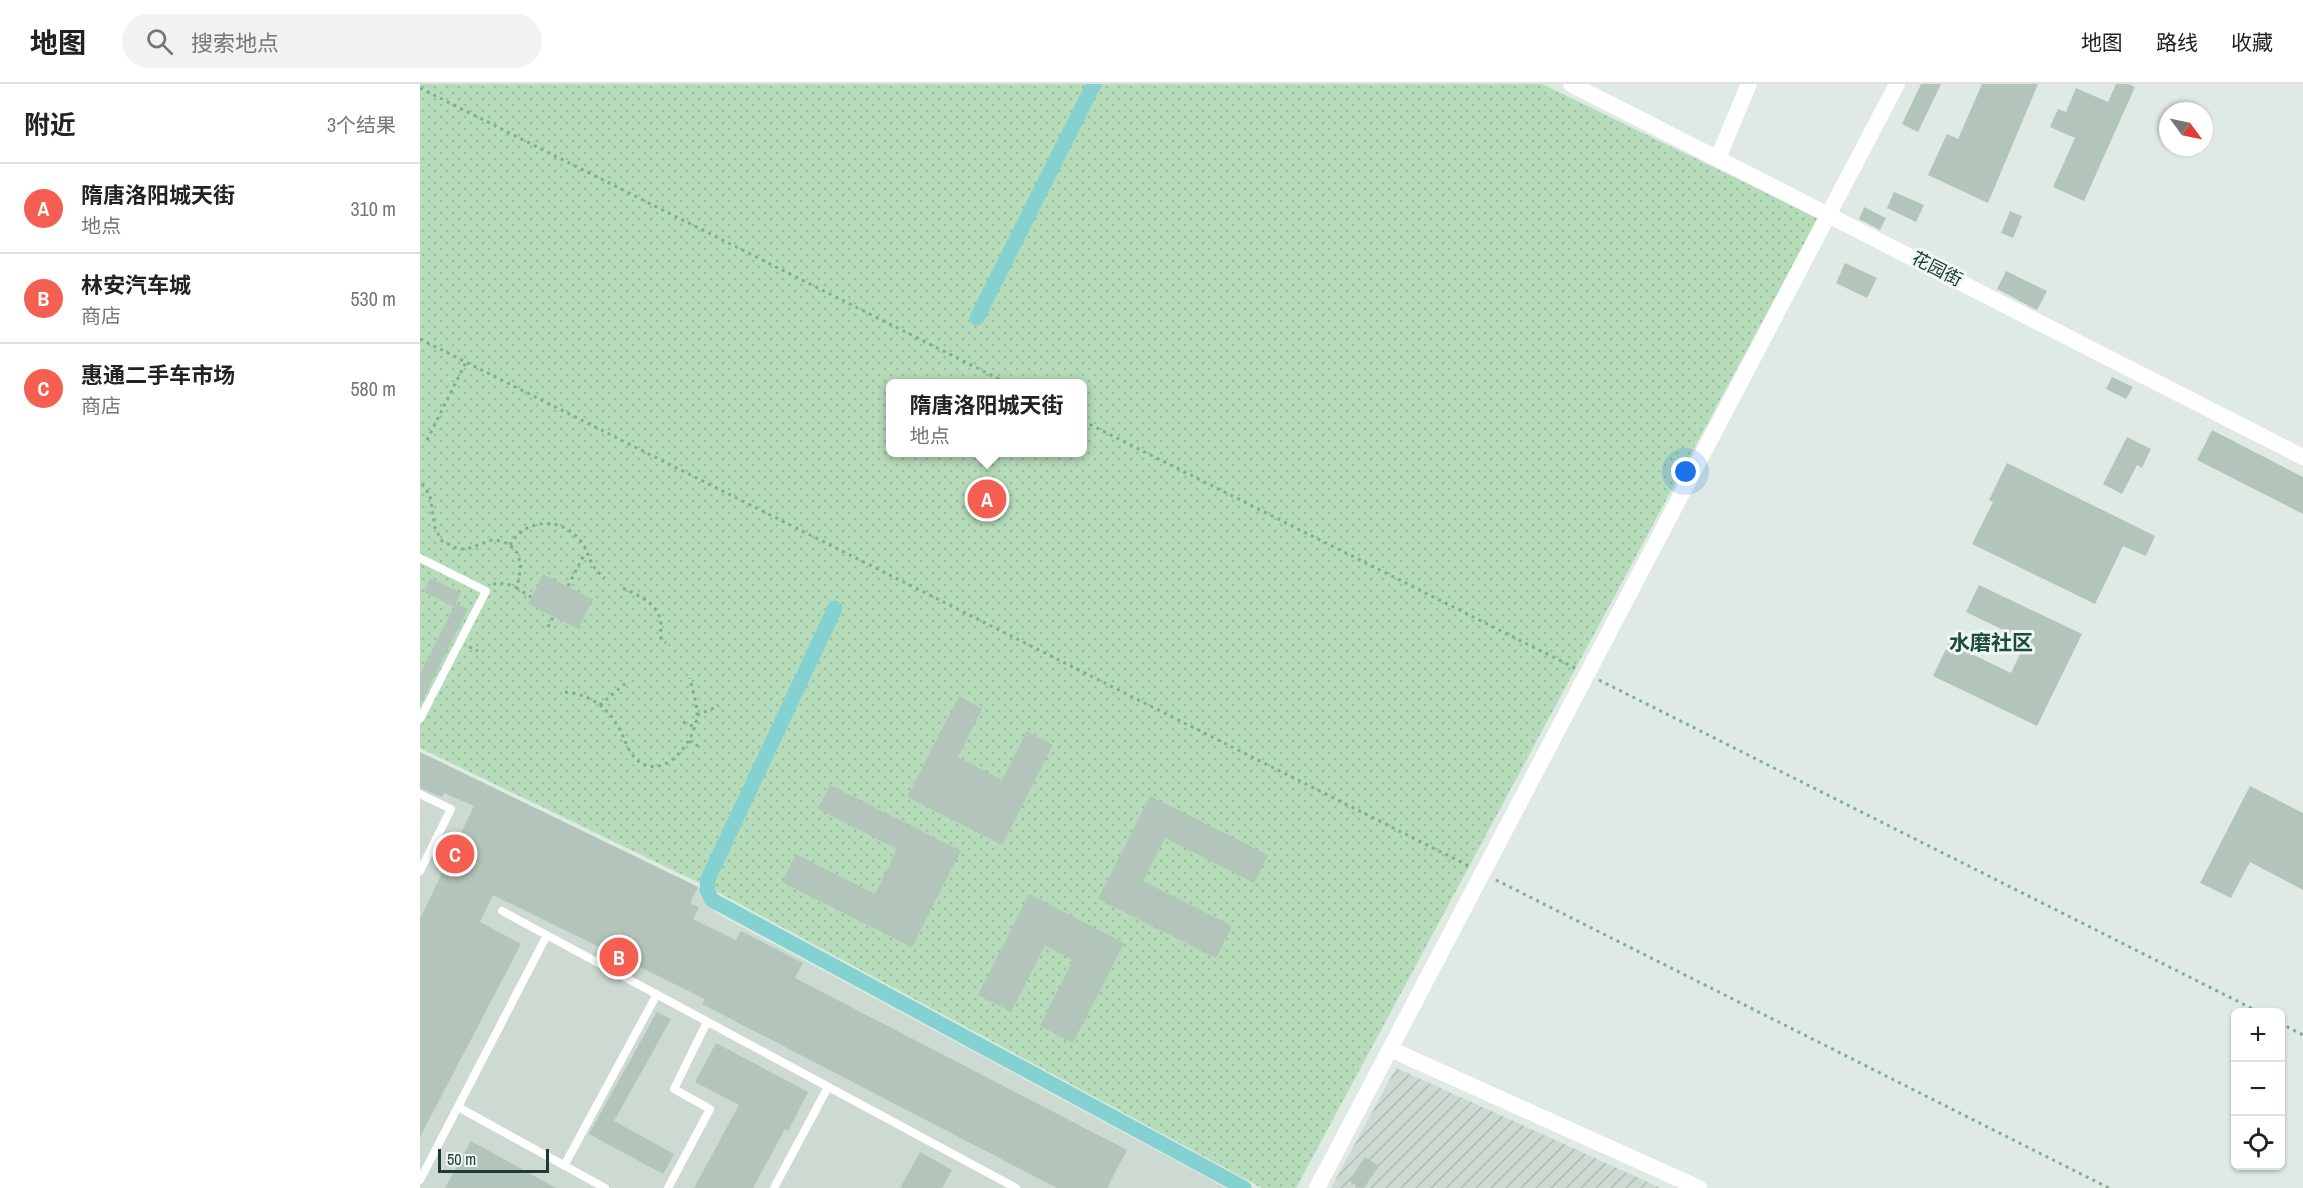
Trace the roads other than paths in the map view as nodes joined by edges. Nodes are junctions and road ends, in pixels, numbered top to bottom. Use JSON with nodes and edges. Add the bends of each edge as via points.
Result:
{"nodes":[{"id":1,"x":1571,"y":84,"type":"edge"},
{"id":2,"x":1749,"y":84,"type":"edge"},
{"id":3,"x":1897,"y":84,"type":"edge"},
{"id":4,"x":1718,"y":158,"type":"junction"},
{"id":5,"x":1829,"y":214,"type":"junction"},
{"id":6,"x":2303,"y":457,"type":"edge"},
{"id":7,"x":420,"y":558,"type":"edge"},
{"id":8,"x":420,"y":719,"type":"edge"},
{"id":9,"x":420,"y":794,"type":"edge"},
{"id":10,"x":420,"y":871,"type":"edge"},
{"id":11,"x":502,"y":911,"type":"dead end"},
{"id":12,"x":547,"y":935,"type":"junction"},
{"id":13,"x":657,"y":994,"type":"junction"},
{"id":14,"x":707,"y":1022,"type":"junction"},
{"id":15,"x":1390,"y":1048,"type":"junction"},
{"id":16,"x":828,"y":1087,"type":"junction"},
{"id":17,"x":458,"y":1107,"type":"junction"},
{"id":18,"x":564,"y":1166,"type":"junction"},
{"id":19,"x":420,"y":1180,"type":"edge"},
{"id":20,"x":1012,"y":1187,"type":"edge"},
{"id":21,"x":605,"y":1188,"type":"edge"},
{"id":22,"x":668,"y":1188,"type":"edge"},
{"id":23,"x":774,"y":1188,"type":"edge"},
{"id":24,"x":1317,"y":1188,"type":"edge"},
{"id":25,"x":1699,"y":1188,"type":"edge"}],
"edges":[{"from":1,"to":4,"type":"street","name":"花园街"},
{"from":2,"to":4,"type":"street"},
{"from":3,"to":5,"type":"street"},
{"from":4,"to":5,"type":"street","name":"花园街"},
{"from":5,"to":6,"type":"street","name":"花园街"},
{"from":5,"to":15,"type":"street"},
{"from":7,"to":8,"type":"lane","via":[[486,591]]},
{"from":9,"to":10,"type":"lane","via":[[451,809]]},
{"from":11,"to":12,"type":"lane"},
{"from":12,"to":13,"type":"lane"},
{"from":12,"to":17,"type":"lane"},
{"from":13,"to":14,"type":"lane"},
{"from":13,"to":18,"type":"lane"},
{"from":14,"to":16,"type":"lane"},
{"from":14,"to":22,"type":"lane","via":[[674,1089],[710,1109]]},
{"from":15,"to":24,"type":"street"},
{"from":15,"to":25,"type":"street"},
{"from":16,"to":20,"type":"lane"},
{"from":16,"to":23,"type":"lane"},
{"from":17,"to":18,"type":"lane"},
{"from":17,"to":19,"type":"lane"},
{"from":18,"to":21,"type":"lane"}]}
